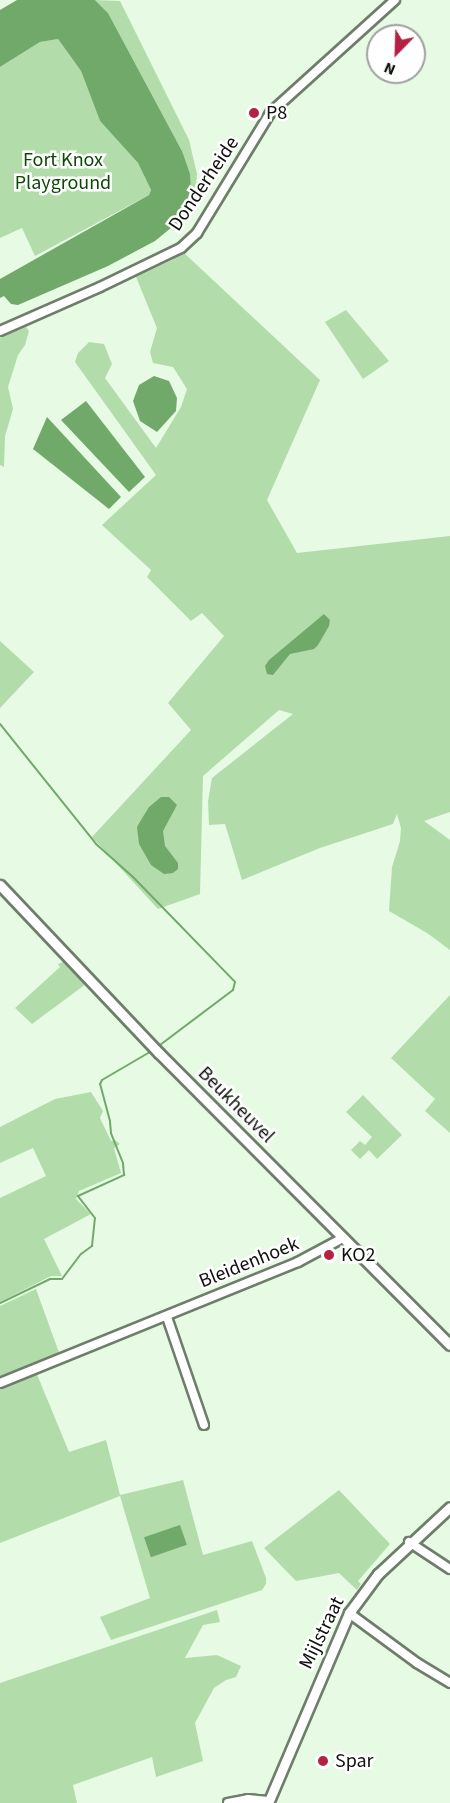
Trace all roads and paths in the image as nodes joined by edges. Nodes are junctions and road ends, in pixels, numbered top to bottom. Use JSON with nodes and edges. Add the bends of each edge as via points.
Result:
{"nodes":[{"id":1,"x":395,"y":0,"type":"edge"},
{"id":2,"x":0,"y":331,"type":"edge"},
{"id":3,"x":0,"y":885,"type":"edge"},
{"id":4,"x":343,"y":1238,"type":"junction"},
{"id":5,"x":167,"y":1317,"type":"junction"},
{"id":6,"x":450,"y":1345,"type":"edge"},
{"id":7,"x":0,"y":1383,"type":"edge"},
{"id":8,"x":204,"y":1425,"type":"dead end"},
{"id":9,"x":450,"y":1507,"type":"edge"},
{"id":10,"x":409,"y":1542,"type":"junction"},
{"id":11,"x":450,"y":1569,"type":"edge"},
{"id":12,"x":349,"y":1613,"type":"junction"},
{"id":13,"x":450,"y":1683,"type":"edge"},
{"id":14,"x":268,"y":1802,"type":"edge"},
{"id":15,"x":228,"y":1803,"type":"edge"}],
"edges":[{"from":1,"to":2,"type":"street","name":"Donderheide","via":[[271,112],[197,232],[181,248]]},
{"from":3,"to":4,"type":"street","name":"Beukheuvel","via":[[159,1053]]},
{"from":4,"to":5,"type":"street","name":"Bleidenhoek","via":[[298,1262]]},
{"from":4,"to":6,"type":"street","name":"Beukheuvel"},
{"from":5,"to":7,"type":"street","name":"Bleidenhoek"},
{"from":5,"to":8,"type":"street"},
{"from":9,"to":10,"type":"street","name":"Mijlstraat"},
{"from":10,"to":11,"type":"street"},
{"from":10,"to":12,"type":"street","name":"Mijlstraat","via":[[378,1574]]},
{"from":12,"to":13,"type":"street"},
{"from":12,"to":14,"type":"street","name":"Mijlstraat"},
{"from":14,"to":15,"type":"street","via":[[248,1799]]}]}
